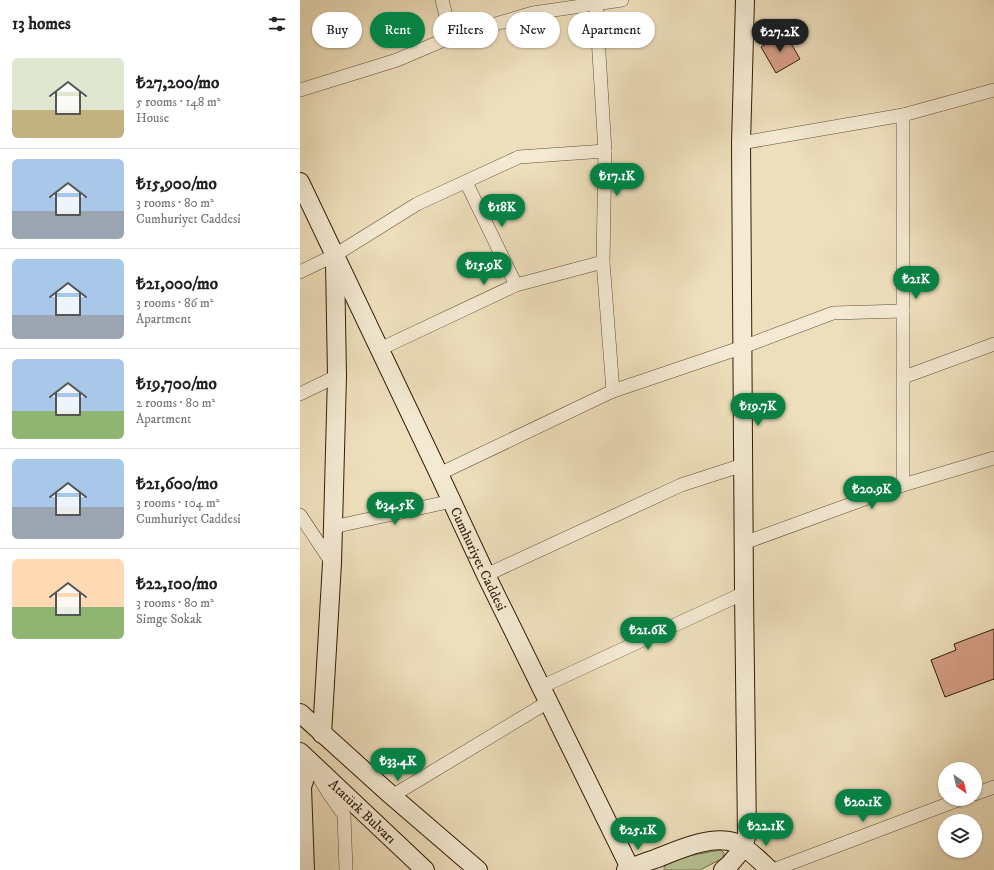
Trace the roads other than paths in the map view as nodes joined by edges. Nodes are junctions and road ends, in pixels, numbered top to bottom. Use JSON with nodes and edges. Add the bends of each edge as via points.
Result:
{"nodes":[{"id":1,"x":442,"y":0,"type":"edge"},
{"id":2,"x":622,"y":0,"type":"edge"},
{"id":3,"x":745,"y":0,"type":"edge"},
{"id":4,"x":596,"y":4,"type":"junction"},
{"id":5,"x":445,"y":12,"type":"edge"},
{"id":6,"x":498,"y":23,"type":"edge"},
{"id":7,"x":433,"y":44,"type":"edge"},
{"id":8,"x":300,"y":90,"type":"edge"},
{"id":9,"x":994,"y":90,"type":"edge"},
{"id":10,"x":903,"y":115,"type":"junction"},
{"id":11,"x":741,"y":143,"type":"junction"},
{"id":12,"x":605,"y":151,"type":"junction"},
{"id":13,"x":300,"y":182,"type":"edge"},
{"id":14,"x":466,"y":182,"type":"junction"},
{"id":15,"x":334,"y":255,"type":"junction"},
{"id":16,"x":603,"y":262,"type":"junction"},
{"id":17,"x":300,"y":272,"type":"edge"},
{"id":18,"x":516,"y":285,"type":"junction"},
{"id":19,"x":903,"y":311,"type":"junction"},
{"id":20,"x":994,"y":344,"type":"edge"},
{"id":21,"x":742,"y":347,"type":"junction"},
{"id":22,"x":380,"y":349,"type":"junction"},
{"id":23,"x":337,"y":376,"type":"junction"},
{"id":24,"x":904,"y":377,"type":"junction"},
{"id":25,"x":613,"y":391,"type":"junction"},
{"id":26,"x":300,"y":394,"type":"edge"},
{"id":27,"x":994,"y":458,"type":"edge"},
{"id":28,"x":743,"y":465,"type":"junction"},
{"id":29,"x":439,"y":474,"type":"junction"},
{"id":30,"x":904,"y":485,"type":"junction"},
{"id":31,"x":452,"y":501,"type":"junction"},
{"id":32,"x":300,"y":515,"type":"edge"},
{"id":33,"x":333,"y":527,"type":"junction"},
{"id":34,"x":304,"y":530,"type":"edge"},
{"id":35,"x":744,"y":543,"type":"junction"},
{"id":36,"x":332,"y":563,"type":"junction"},
{"id":37,"x":486,"y":575,"type":"junction"},
{"id":38,"x":744,"y":593,"type":"junction"},
{"id":39,"x":544,"y":694,"type":"junction"},
{"id":40,"x":300,"y":713,"type":"edge"},
{"id":41,"x":322,"y":734,"type":"junction"},
{"id":42,"x":305,"y":757,"type":"edge"},
{"id":43,"x":994,"y":787,"type":"edge"},
{"id":44,"x":982,"y":791,"type":"edge"},
{"id":45,"x":392,"y":796,"type":"junction"},
{"id":46,"x":942,"y":806,"type":"edge"},
{"id":47,"x":743,"y":847,"type":"junction"},
{"id":48,"x":628,"y":869,"type":"edge"},
{"id":49,"x":305,"y":870,"type":"edge"},
{"id":50,"x":346,"y":870,"type":"edge"},
{"id":51,"x":425,"y":870,"type":"edge"},
{"id":52,"x":478,"y":870,"type":"edge"},
{"id":53,"x":652,"y":870,"type":"edge"},
{"id":54,"x":723,"y":870,"type":"edge"},
{"id":55,"x":772,"y":870,"type":"edge"}],
"edges":[{"from":1,"to":5,"type":"street"},
{"from":2,"to":4,"type":"street"},
{"from":3,"to":11,"type":"street"},
{"from":4,"to":6,"type":"street","via":[[533,13]]},
{"from":4,"to":12,"type":"street"},
{"from":7,"to":8,"type":"street","via":[[397,60]]},
{"from":9,"to":10,"type":"street"},
{"from":10,"to":11,"type":"street"},
{"from":10,"to":19,"type":"street"},
{"from":11,"to":21,"type":"street"},
{"from":12,"to":14,"type":"street","via":[[519,157]]},
{"from":12,"to":16,"type":"street"},
{"from":13,"to":15,"type":"street","name":"Cumhuriyet Caddesi"},
{"from":14,"to":15,"type":"street","via":[[417,204]]},
{"from":14,"to":18,"type":"street"},
{"from":15,"to":17,"type":"street"},
{"from":15,"to":22,"type":"street","name":"Cumhuriyet Caddesi"},
{"from":15,"to":23,"type":"street"},
{"from":16,"to":18,"type":"street"},
{"from":16,"to":25,"type":"street"},
{"from":18,"to":22,"type":"street"},
{"from":19,"to":21,"type":"street","via":[[833,313]]},
{"from":19,"to":24,"type":"street"},
{"from":20,"to":24,"type":"street"},
{"from":21,"to":25,"type":"street"},
{"from":21,"to":28,"type":"street"},
{"from":22,"to":29,"type":"street","name":"Cumhuriyet Caddesi"},
{"from":23,"to":26,"type":"street"},
{"from":23,"to":33,"type":"street"},
{"from":24,"to":30,"type":"street"},
{"from":25,"to":29,"type":"street"},
{"from":27,"to":30,"type":"street"},
{"from":28,"to":35,"type":"street"},
{"from":28,"to":37,"type":"street","via":[[681,485]]},
{"from":29,"to":31,"type":"street","name":"Cumhuriyet Caddesi"},
{"from":30,"to":35,"type":"street"},
{"from":31,"to":33,"type":"street"},
{"from":31,"to":37,"type":"street","name":"Cumhuriyet Caddesi"},
{"from":32,"to":34,"type":"street"},
{"from":33,"to":36,"type":"street"},
{"from":34,"to":36,"type":"street"},
{"from":35,"to":38,"type":"street"},
{"from":36,"to":41,"type":"street"},
{"from":37,"to":39,"type":"street","name":"Cumhuriyet Caddesi"},
{"from":38,"to":39,"type":"street"},
{"from":38,"to":47,"type":"street","via":[[748,835]]},
{"from":39,"to":45,"type":"street"},
{"from":39,"to":48,"type":"street","name":"Cumhuriyet Caddesi"},
{"from":40,"to":41,"type":"street"},
{"from":41,"to":45,"type":"street"},
{"from":42,"to":49,"type":"street","via":[[302,787]]},
{"from":42,"to":50,"type":"street","via":[[344,815]]},
{"from":42,"to":51,"type":"street","name":"Atatürk Bulvarı"},
{"from":43,"to":44,"type":"street"},
{"from":45,"to":52,"type":"street"},
{"from":46,"to":55,"type":"street"},
{"from":47,"to":48,"type":"street","via":[[727,841],[699,843]]},
{"from":47,"to":54,"type":"street"},
{"from":47,"to":55,"type":"street"},
{"from":48,"to":53,"type":"street","via":[[637,866]]}]}
